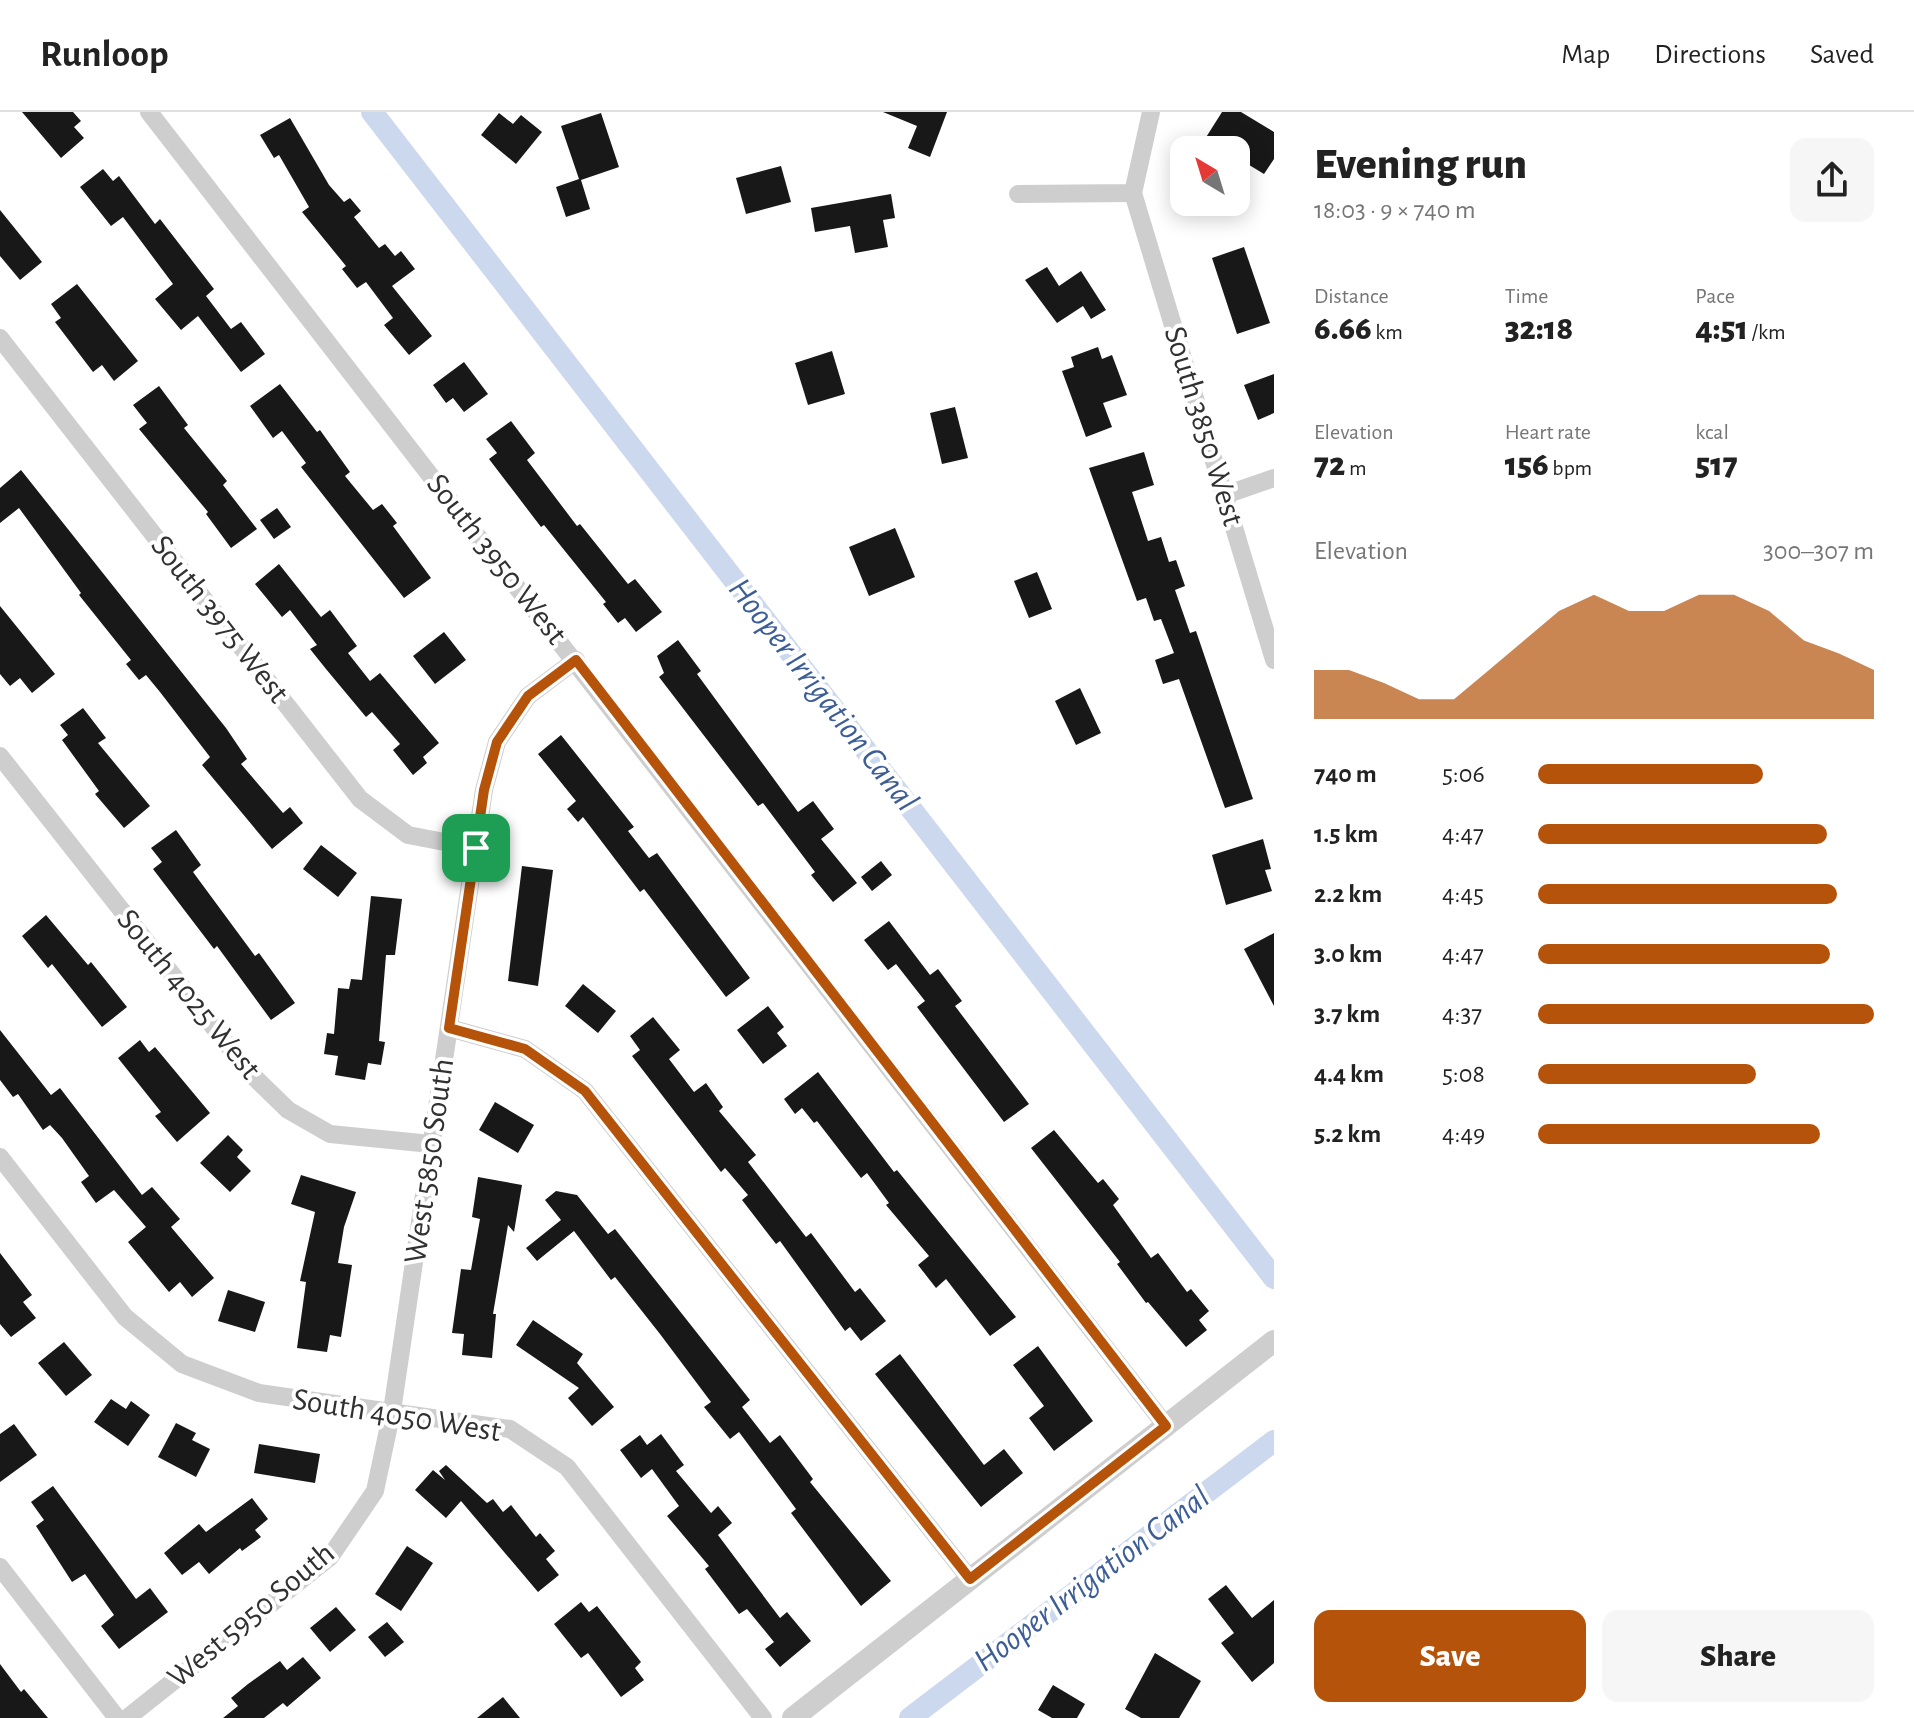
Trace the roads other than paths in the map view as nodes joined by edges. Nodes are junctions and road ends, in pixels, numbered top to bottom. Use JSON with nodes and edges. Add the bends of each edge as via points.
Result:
{"nodes":[{"id":1,"x":149,"y":112,"type":"edge"},
{"id":2,"x":1151,"y":112,"type":"edge"},
{"id":3,"x":1133,"y":193,"type":"junction"},
{"id":4,"x":1018,"y":194,"type":"dead end"},
{"id":5,"x":0,"y":338,"type":"edge"},
{"id":6,"x":1274,"y":478,"type":"edge"},
{"id":7,"x":1225,"y":495,"type":"junction"},
{"id":8,"x":576,"y":660,"type":"junction"},
{"id":9,"x":1274,"y":660,"type":"edge"},
{"id":10,"x":0,"y":756,"type":"edge"},
{"id":11,"x":476,"y":848,"type":"junction"},
{"id":12,"x":449,"y":1028,"type":"junction"},
{"id":13,"x":431,"y":1144,"type":"junction"},
{"id":14,"x":0,"y":1157,"type":"edge"},
{"id":15,"x":1274,"y":1341,"type":"edge"},
{"id":16,"x":392,"y":1411,"type":"junction"},
{"id":17,"x":1166,"y":1426,"type":"junction"},
{"id":18,"x":0,"y":1567,"type":"edge"},
{"id":19,"x":970,"y":1579,"type":"junction"},
{"id":20,"x":117,"y":1718,"type":"edge"},
{"id":21,"x":127,"y":1718,"type":"edge"},
{"id":22,"x":763,"y":1718,"type":"edge"},
{"id":23,"x":793,"y":1718,"type":"edge"}],
"edges":[{"from":1,"to":8,"type":"street","name":"South 3950 West"},
{"from":2,"to":3,"type":"street"},
{"from":3,"to":4,"type":"street"},
{"from":3,"to":7,"type":"street","name":"South 3850 West"},
{"from":5,"to":11,"type":"street","name":"South 3975 West","via":[[360,799],[408,835]]},
{"from":6,"to":7,"type":"street"},
{"from":7,"to":9,"type":"street","name":"South 3850 West"},
{"from":8,"to":11,"type":"street","name":"West 5850 South","via":[[528,696],[497,742]]},
{"from":8,"to":17,"type":"street","name":"South 3950 West"},
{"from":10,"to":13,"type":"street","name":"South 4025 West","via":[[249,1072],[288,1110],[330,1134]]},
{"from":11,"to":12,"type":"street","name":"West 5850 South"},
{"from":12,"to":13,"type":"street","name":"West 5850 South"},
{"from":12,"to":19,"type":"street","via":[[525,1049],[585,1091]]},
{"from":13,"to":16,"type":"street","name":"West 5850 South"},
{"from":14,"to":16,"type":"street","name":"South 4050 West","via":[[125,1317],[182,1364],[259,1393]]},
{"from":15,"to":17,"type":"street"},
{"from":16,"to":21,"type":"street","name":"West 5950 South","via":[[375,1491],[330,1557]]},
{"from":16,"to":22,"type":"street","name":"South 4050 West","via":[[510,1429],[567,1467]]},
{"from":17,"to":19,"type":"street"},
{"from":18,"to":20,"type":"street"},
{"from":19,"to":23,"type":"street"}]}
